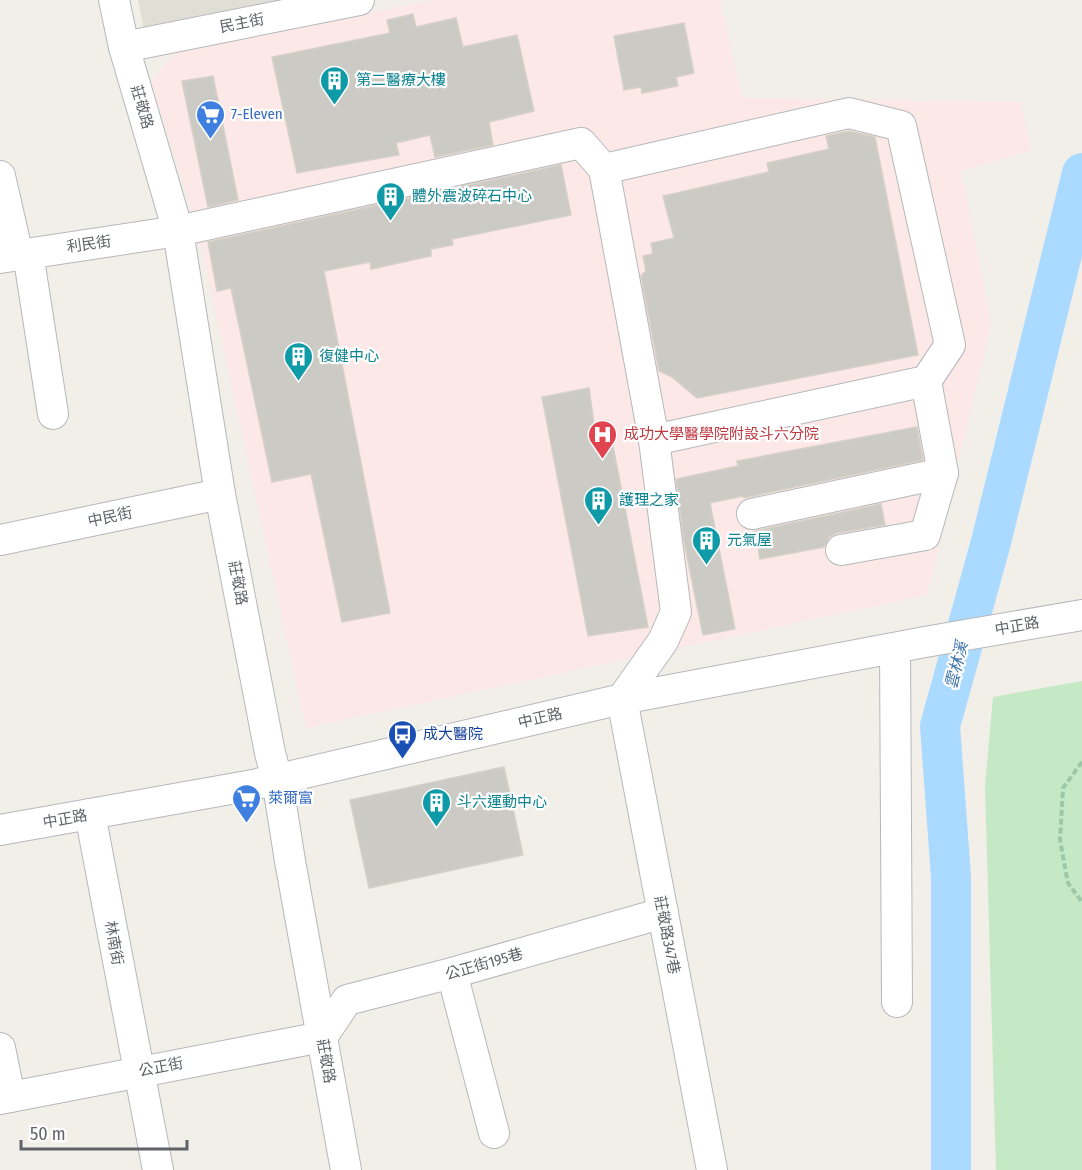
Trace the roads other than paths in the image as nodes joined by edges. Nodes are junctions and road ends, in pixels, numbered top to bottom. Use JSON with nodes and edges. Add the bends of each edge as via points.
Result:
{"nodes":[{"id":1,"x":114,"y":0,"type":"edge"},
{"id":2,"x":359,"y":0,"type":"edge"},
{"id":3,"x":124,"y":47,"type":"junction"},
{"id":4,"x":604,"y":169,"type":"junction"},
{"id":5,"x":0,"y":176,"type":"edge"},
{"id":6,"x":178,"y":231,"type":"junction"},
{"id":7,"x":15,"y":255,"type":"edge"},
{"id":8,"x":926,"y":381,"type":"junction"},
{"id":9,"x":53,"y":414,"type":"dead end"},
{"id":10,"x":654,"y":440,"type":"junction"},
{"id":11,"x":943,"y":472,"type":"junction"},
{"id":12,"x":220,"y":494,"type":"junction"},
{"id":13,"x":752,"y":514,"type":"dead end"},
{"id":14,"x":0,"y":540,"type":"edge"},
{"id":15,"x":841,"y":550,"type":"dead end"},
{"id":16,"x":1082,"y":615,"type":"edge"},
{"id":17,"x":895,"y":648,"type":"junction"},
{"id":18,"x":622,"y":699,"type":"junction"},
{"id":19,"x":277,"y":779,"type":"junction"},
{"id":20,"x":90,"y":814,"type":"junction"},
{"id":21,"x":0,"y":830,"type":"edge"},
{"id":22,"x":663,"y":913,"type":"junction"},
{"id":23,"x":452,"y":973,"type":"junction"},
{"id":24,"x":897,"y":1002,"type":"dead end"},
{"id":25,"x":322,"y":1037,"type":"junction"},
{"id":26,"x":0,"y":1048,"type":"edge"},
{"id":27,"x":138,"y":1071,"type":"junction"},
{"id":28,"x":5,"y":1098,"type":"edge"},
{"id":29,"x":494,"y":1133,"type":"dead end"},
{"id":30,"x":158,"y":1170,"type":"edge"},
{"id":31,"x":346,"y":1170,"type":"edge"},
{"id":32,"x":712,"y":1170,"type":"edge"}],
"edges":[{"from":1,"to":3,"type":"street","name":"莊敬路"},
{"from":2,"to":3,"type":"street","name":"民主街"},
{"from":3,"to":6,"type":"street","name":"莊敬路"},
{"from":4,"to":6,"type":"street","name":"利民街","via":[[582,143]]},
{"from":4,"to":8,"type":"street","via":[[849,113],[901,126],[950,345]]},
{"from":4,"to":10,"type":"street"},
{"from":5,"to":7,"type":"street"},
{"from":6,"to":7,"type":"street","name":"利民街"},
{"from":6,"to":12,"type":"street","name":"莊敬路"},
{"from":7,"to":9,"type":"street"},
{"from":8,"to":10,"type":"street"},
{"from":8,"to":11,"type":"street"},
{"from":10,"to":18,"type":"street","via":[[676,612],[663,641]]},
{"from":11,"to":13,"type":"street"},
{"from":11,"to":15,"type":"street","via":[[925,535]]},
{"from":12,"to":14,"type":"street","name":"中民街"},
{"from":12,"to":19,"type":"street","name":"莊敬路"},
{"from":16,"to":17,"type":"street","name":"中正路"},
{"from":17,"to":18,"type":"street","name":"中正路"},
{"from":17,"to":24,"type":"street"},
{"from":18,"to":19,"type":"street","name":"中正路"},
{"from":18,"to":22,"type":"street","name":"莊敬路347巷"},
{"from":19,"to":20,"type":"street","name":"中正路"},
{"from":19,"to":25,"type":"street","name":"莊敬路"},
{"from":20,"to":21,"type":"street","name":"中正路"},
{"from":20,"to":27,"type":"street","name":"林南街"},
{"from":22,"to":23,"type":"street","name":"公正街195巷"},
{"from":22,"to":32,"type":"street","name":"莊敬路347巷"},
{"from":23,"to":25,"type":"street","name":"公正街195巷","via":[[347,1000]]},
{"from":23,"to":29,"type":"street"},
{"from":25,"to":27,"type":"street","name":"公正街"},
{"from":25,"to":31,"type":"street","name":"莊敬路"},
{"from":26,"to":28,"type":"street"},
{"from":27,"to":28,"type":"street","name":"公正街"},
{"from":27,"to":30,"type":"street","name":"林南街"}]}
